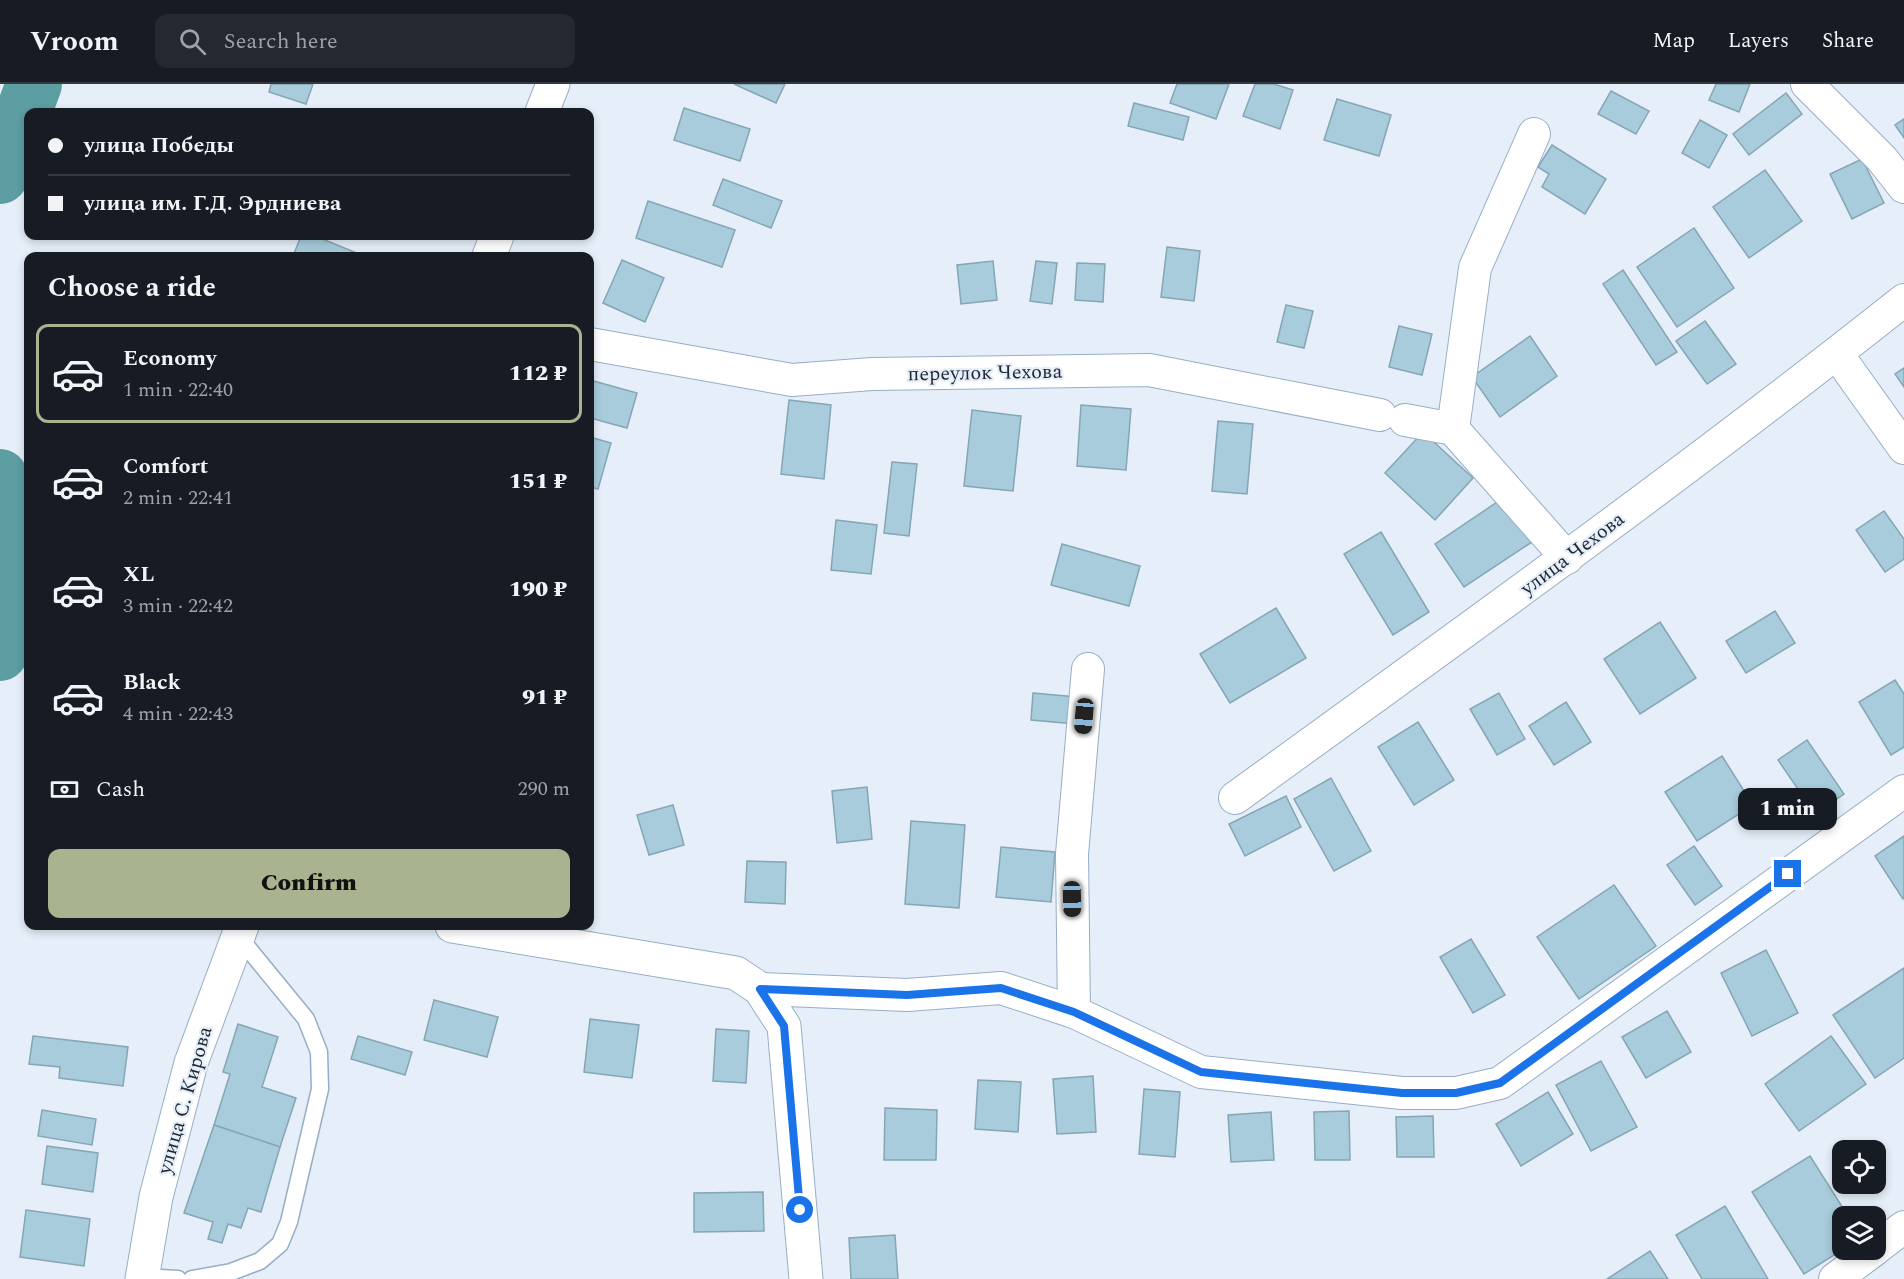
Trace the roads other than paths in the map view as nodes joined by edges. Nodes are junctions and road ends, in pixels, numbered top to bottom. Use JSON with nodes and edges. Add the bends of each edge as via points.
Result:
{"nodes":[{"id":1,"x":553,"y":84,"type":"edge"},
{"id":2,"x":1807,"y":84,"type":"edge"},
{"id":3,"x":544,"y":108,"type":"edge"},
{"id":4,"x":1534,"y":134,"type":"dead end"},
{"id":5,"x":1904,"y":188,"type":"edge"},
{"id":6,"x":1904,"y":300,"type":"edge"},
{"id":7,"x":594,"y":345,"type":"edge"},
{"id":8,"x":1837,"y":354,"type":"junction"},
{"id":9,"x":1453,"y":429,"type":"junction"},
{"id":10,"x":1904,"y":448,"type":"edge"},
{"id":11,"x":1567,"y":558,"type":"junction"},
{"id":12,"x":1088,"y":669,"type":"dead end"},
{"id":13,"x":1904,"y":791,"type":"edge"},
{"id":14,"x":1234,"y":798,"type":"dead end"},
{"id":15,"x":476,"y":930,"type":"edge"},
{"id":16,"x":240,"y":931,"type":"edge"},
{"id":17,"x":760,"y":989,"type":"junction"},
{"id":18,"x":1074,"y":1012,"type":"junction"},
{"id":19,"x":1904,"y":1227,"type":"edge"},
{"id":20,"x":1886,"y":1241,"type":"edge"},
{"id":21,"x":1860,"y":1260,"type":"edge"},
{"id":22,"x":142,"y":1278,"type":"edge"},
{"id":23,"x":178,"y":1279,"type":"edge"},
{"id":24,"x":192,"y":1279,"type":"edge"},
{"id":25,"x":806,"y":1279,"type":"edge"},
{"id":26,"x":1835,"y":1279,"type":"edge"}],
"edges":[{"from":1,"to":3,"type":"street"},
{"from":2,"to":5,"type":"street","via":[[1882,159]]},
{"from":4,"to":9,"type":"street","via":[[1475,268]]},
{"from":6,"to":8,"type":"street","name":"улица Чехова"},
{"from":7,"to":9,"type":"street","name":"переулок Чехова","via":[[792,380],[872,374],[1149,370]]},
{"from":8,"to":10,"type":"street"},
{"from":8,"to":11,"type":"street","name":"улица Чехова"},
{"from":9,"to":11,"type":"street"},
{"from":11,"to":14,"type":"street","name":"улица Чехова"},
{"from":12,"to":18,"type":"street","via":[[1072,854]]},
{"from":13,"to":18,"type":"street","via":[[1500,1083],[1456,1093],[1402,1093],[1201,1072]]},
{"from":15,"to":17,"type":"street","via":[[736,973]]},
{"from":16,"to":22,"type":"street","name":"улица С. Кирова","via":[[191,1063],[156,1197]]},
{"from":16,"to":24,"type":"lane","via":[[306,1019],[319,1052],[320,1089],[289,1222],[280,1244],[260,1261],[231,1272]]},
{"from":17,"to":18,"type":"street","via":[[907,995],[1001,988]]},
{"from":17,"to":25,"type":"street","via":[[784,1026]]},
{"from":19,"to":20,"type":"street"},
{"from":21,"to":26,"type":"street"},
{"from":22,"to":23,"type":"lane"}]}
